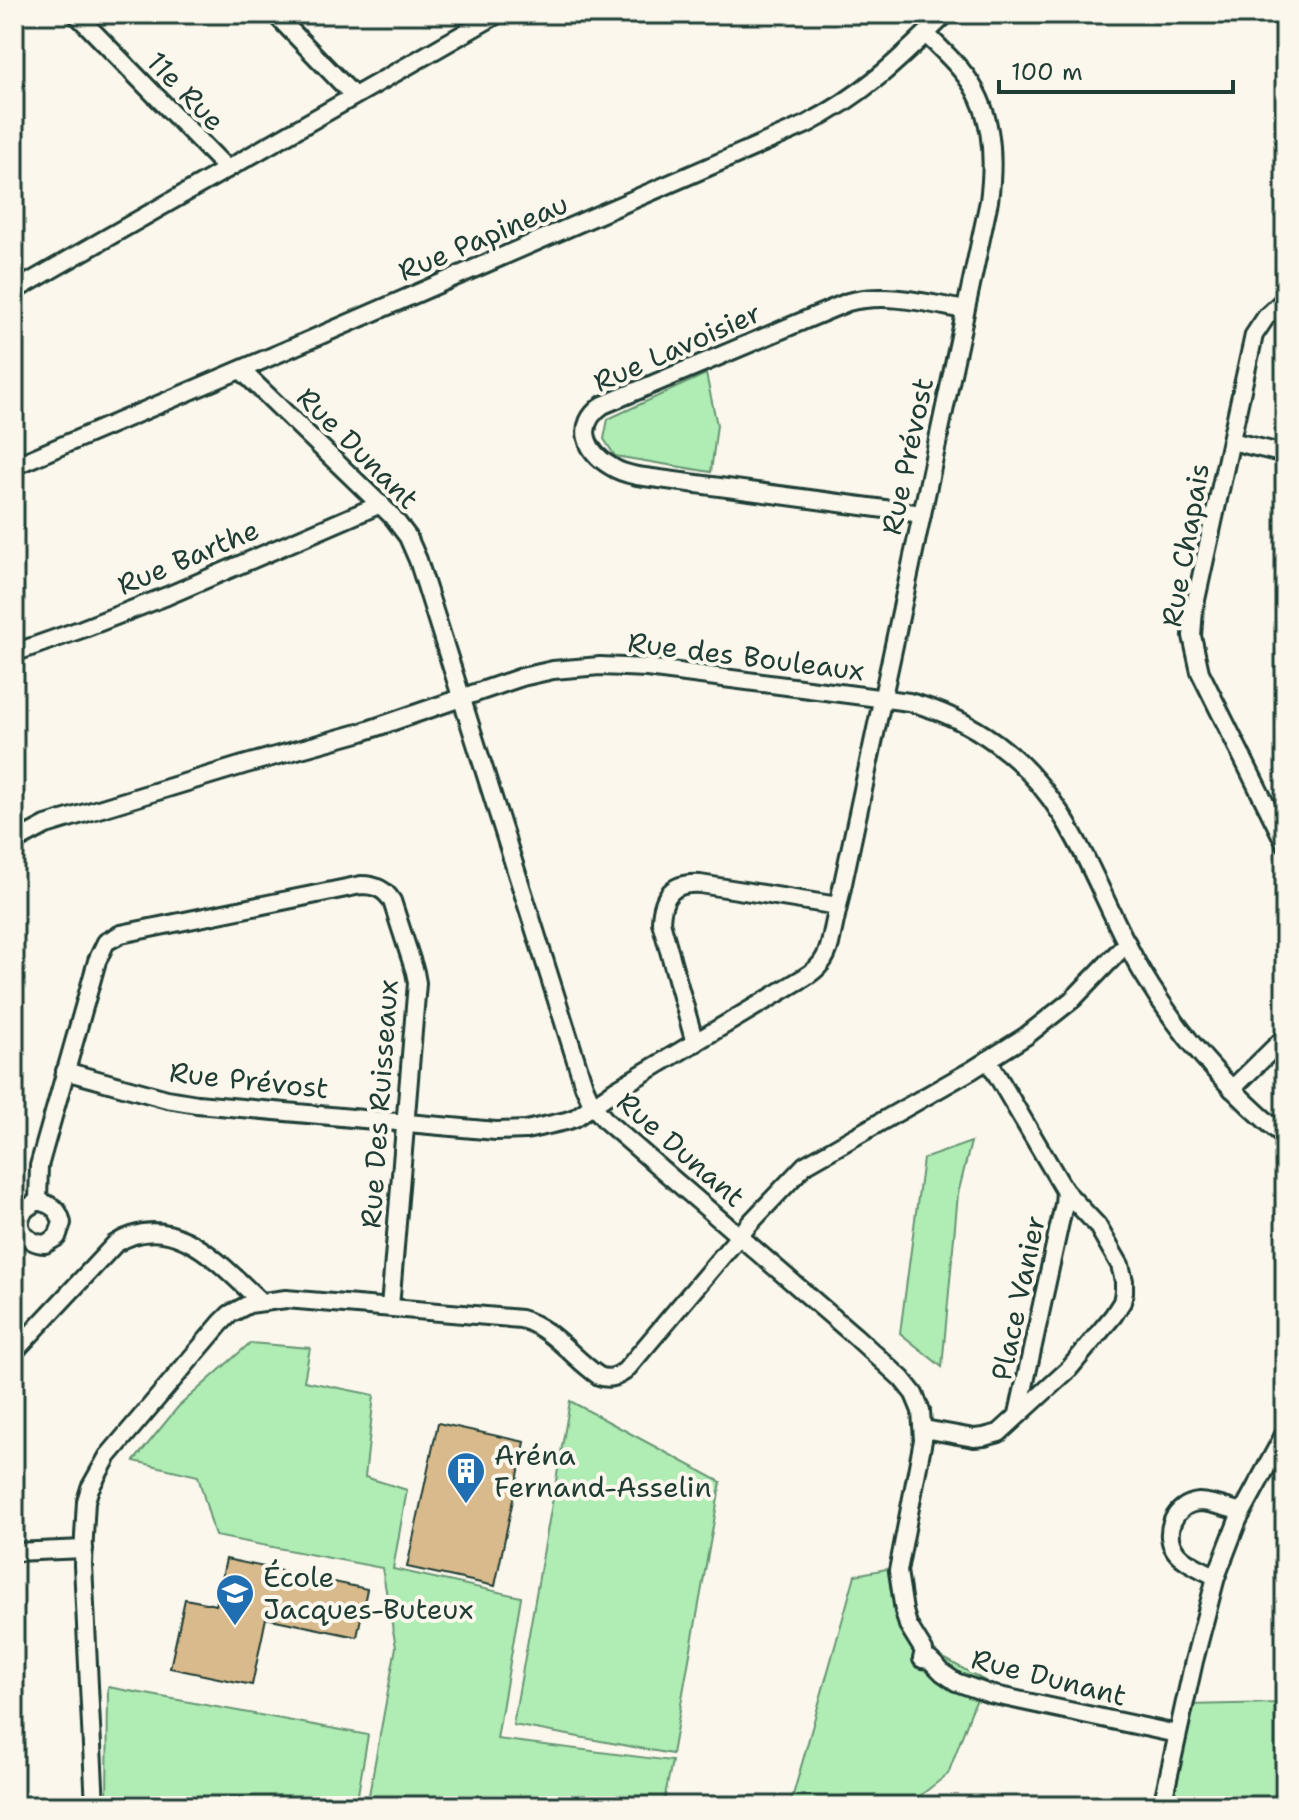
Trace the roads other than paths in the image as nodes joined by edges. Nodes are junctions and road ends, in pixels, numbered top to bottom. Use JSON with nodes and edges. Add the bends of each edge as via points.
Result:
{"nodes":[{"id":1,"x":76,"y":14,"type":"edge"},
{"id":2,"x":275,"y":14,"type":"edge"},
{"id":3,"x":498,"y":14,"type":"edge"},
{"id":4,"x":946,"y":14,"type":"edge"},
{"id":5,"x":926,"y":34,"type":"junction"},
{"id":6,"x":354,"y":96,"type":"junction"},
{"id":7,"x":227,"y":169,"type":"junction"},
{"id":8,"x":14,"y":291,"type":"edge"},
{"id":9,"x":1285,"y":299,"type":"edge"},
{"id":10,"x":965,"y":310,"type":"junction"},
{"id":11,"x":241,"y":370,"type":"junction"},
{"id":12,"x":1231,"y":441,"type":"junction"},
{"id":13,"x":1285,"y":454,"type":"edge"},
{"id":14,"x":14,"y":466,"type":"edge"},
{"id":15,"x":381,"y":504,"type":"junction"},
{"id":16,"x":922,"y":514,"type":"junction"},
{"id":17,"x":14,"y":653,"type":"edge"},
{"id":18,"x":461,"y":698,"type":"junction"},
{"id":19,"x":883,"y":698,"type":"junction"},
{"id":20,"x":14,"y":842,"type":"edge"},
{"id":21,"x":1285,"y":843,"type":"edge"},
{"id":22,"x":838,"y":906,"type":"junction"},
{"id":23,"x":1127,"y":943,"type":"junction"},
{"id":24,"x":1285,"y":1037,"type":"edge"},
{"id":25,"x":695,"y":1043,"type":"junction"},
{"id":26,"x":988,"y":1060,"type":"junction"},
{"id":27,"x":65,"y":1071,"type":"junction"},
{"id":28,"x":1232,"y":1089,"type":"junction"},
{"id":29,"x":593,"y":1106,"type":"junction"},
{"id":30,"x":405,"y":1123,"type":"junction"},
{"id":31,"x":1285,"y":1137,"type":"edge"},
{"id":32,"x":1065,"y":1191,"type":"junction"},
{"id":33,"x":38,"y":1201,"type":"dead end"},
{"id":34,"x":739,"y":1236,"type":"junction"},
{"id":35,"x":260,"y":1301,"type":"junction"},
{"id":36,"x":390,"y":1307,"type":"junction"},
{"id":37,"x":14,"y":1352,"type":"edge"},
{"id":38,"x":1018,"y":1414,"type":"junction"},
{"id":39,"x":924,"y":1429,"type":"junction"},
{"id":40,"x":1285,"y":1433,"type":"edge"},
{"id":41,"x":1242,"y":1512,"type":"junction"},
{"id":42,"x":84,"y":1549,"type":"junction"},
{"id":43,"x":14,"y":1552,"type":"edge"},
{"id":44,"x":1216,"y":1577,"type":"junction"},
{"id":45,"x":1177,"y":1734,"type":"junction"},
{"id":46,"x":95,"y":1806,"type":"edge"},
{"id":47,"x":1162,"y":1806,"type":"edge"}],
"edges":[{"from":1,"to":7,"type":"street","name":"11e Rue"},
{"from":2,"to":6,"type":"street"},
{"from":3,"to":6,"type":"street"},
{"from":4,"to":5,"type":"street","name":"Rue Papineau"},
{"from":5,"to":10,"type":"street","name":"Rue Prévost","via":[[971,83],[990,134],[990,190]]},
{"from":5,"to":11,"type":"street","name":"Rue Papineau","via":[[874,82],[805,125]]},
{"from":6,"to":7,"type":"street"},
{"from":7,"to":8,"type":"street"},
{"from":9,"to":12,"type":"street","name":"Rue Chapais","via":[[1254,335]]},
{"from":10,"to":16,"type":"street","name":"Rue Prévost"},
{"from":10,"to":16,"type":"street","name":"Rue Lavoisier","via":[[890,297],[848,302],[603,405],[586,426],[588,443],[606,463],[637,476]]},
{"from":11,"to":14,"type":"street","name":"Rue Papineau"},
{"from":11,"to":15,"type":"street","name":"Rue Dunant"},
{"from":12,"to":13,"type":"street"},
{"from":12,"to":21,"type":"street","name":"Rue Chapais","via":[[1194,609],[1193,648]]},
{"from":15,"to":17,"type":"street","name":"Rue Barthe","via":[[167,596]]},
{"from":15,"to":18,"type":"street","name":"Rue Dunant","via":[[413,548]]},
{"from":16,"to":19,"type":"street","name":"Rue Prévost"},
{"from":18,"to":19,"type":"street","name":"Rue des Bouleaux","via":[[539,673],[600,666]]},
{"from":18,"to":20,"type":"street","name":"Rue des Bouleaux","via":[[46,825]]},
{"from":18,"to":29,"type":"street","name":"Rue Dunant"},
{"from":19,"to":22,"type":"street","name":"Rue Prévost"},
{"from":19,"to":23,"type":"street","name":"Rue des Bouleaux","via":[[918,705],[972,727],[1030,772],[1073,833]]},
{"from":22,"to":25,"type":"street","name":"Rue Prévost","via":[[828,952],[819,966]]},
{"from":22,"to":25,"type":"street","via":[[689,883],[670,892],[661,922]]},
{"from":23,"to":26,"type":"street","via":[[1059,1012]]},
{"from":23,"to":28,"type":"street","name":"Rue des Bouleaux","via":[[1173,1019]]},
{"from":24,"to":28,"type":"street"},
{"from":25,"to":29,"type":"street","name":"Rue Prévost"},
{"from":26,"to":32,"type":"street","name":"Place Vanier"},
{"from":26,"to":34,"type":"street","via":[[811,1161]]},
{"from":27,"to":30,"type":"street","name":"Rue Prévost","via":[[183,1103]]},
{"from":27,"to":30,"type":"street","name":"Rue Des Ruisseaux","via":[[97,961],[111,938],[369,885],[392,901],[416,977]]},
{"from":27,"to":33,"type":"street","name":"Rue Des Ruisseaux","via":[[38,1170]]},
{"from":28,"to":31,"type":"street","name":"Rue des Bouleaux"},
{"from":29,"to":30,"type":"street","name":"Rue Prévost","via":[[566,1121],[510,1131]]},
{"from":29,"to":34,"type":"street","name":"Rue Dunant"},
{"from":30,"to":36,"type":"street","name":"Rue Des Ruisseaux"},
{"from":32,"to":38,"type":"street","name":"Place Vanier"},
{"from":32,"to":38,"type":"street","name":"Place Vanier","via":[[1097,1225],[1120,1265],[1122,1302],[1069,1369]]},
{"from":34,"to":36,"type":"street","via":[[615,1377],[603,1378],[545,1330],[521,1319]]},
{"from":34,"to":39,"type":"street","name":"Rue Dunant","via":[[909,1386]]},
{"from":35,"to":36,"type":"street"},
{"from":35,"to":37,"type":"street","via":[[198,1246],[163,1234],[131,1236],[115,1244]]},
{"from":35,"to":42,"type":"street","via":[[221,1323],[108,1456],[86,1501]]},
{"from":38,"to":39,"type":"street","name":"Place Vanier","via":[[999,1433],[984,1437]]},
{"from":39,"to":45,"type":"street","name":"Rue Dunant","via":[[898,1571],[904,1611],[924,1651],[922,1659],[956,1682],[990,1694]]},
{"from":40,"to":41,"type":"street"},
{"from":41,"to":44,"type":"street"},
{"from":41,"to":44,"type":"street","via":[[1195,1503],[1172,1520],[1174,1549]]},
{"from":42,"to":43,"type":"street"},
{"from":42,"to":46,"type":"street"},
{"from":44,"to":45,"type":"street"},
{"from":45,"to":47,"type":"street"}]}
